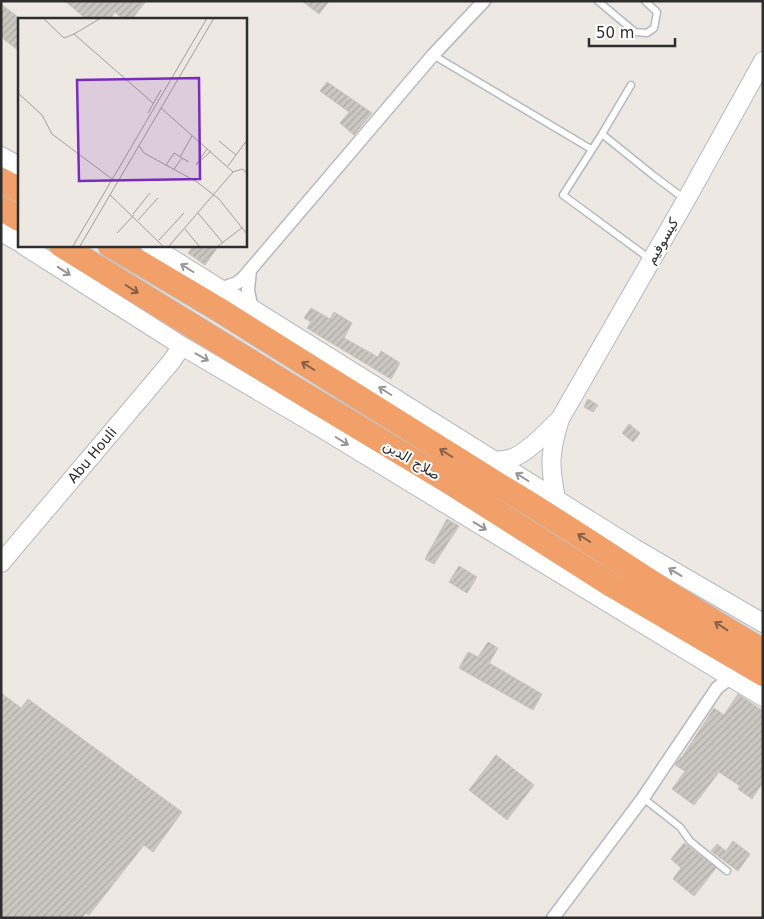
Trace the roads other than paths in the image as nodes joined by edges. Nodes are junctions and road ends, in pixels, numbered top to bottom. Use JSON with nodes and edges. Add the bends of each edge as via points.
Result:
{"nodes":[{"id":1,"x":484,"y":1,"type":"edge"},
{"id":2,"x":598,"y":1,"type":"edge"},
{"id":3,"x":645,"y":1,"type":"edge"},
{"id":4,"x":433,"y":55,"type":"junction"},
{"id":5,"x":763,"y":61,"type":"edge"},
{"id":6,"x":631,"y":85,"type":"dead end"},
{"id":7,"x":602,"y":134,"type":"junction"},
{"id":8,"x":591,"y":149,"type":"junction"},
{"id":9,"x":1,"y":156,"type":"edge"},
{"id":10,"x":18,"y":165,"type":"edge"},
{"id":11,"x":1,"y":180,"type":"edge"},
{"id":12,"x":18,"y":189,"type":"edge"},
{"id":13,"x":686,"y":200,"type":"junction"},
{"id":14,"x":1,"y":208,"type":"edge"},
{"id":15,"x":18,"y":218,"type":"edge"},
{"id":16,"x":1,"y":232,"type":"edge"},
{"id":17,"x":18,"y":241,"type":"edge"},
{"id":18,"x":25,"y":246,"type":"edge"},
{"id":19,"x":63,"y":246,"type":"edge"},
{"id":20,"x":112,"y":246,"type":"edge"},
{"id":21,"x":152,"y":246,"type":"edge"},
{"id":22,"x":652,"y":260,"type":"junction"},
{"id":23,"x":250,"y":270,"type":"junction"},
{"id":24,"x":220,"y":289,"type":"junction"},
{"id":25,"x":252,"y":310,"type":"junction"},
{"id":26,"x":182,"y":346,"type":"junction"},
{"id":27,"x":560,"y":419,"type":"junction"},
{"id":28,"x":496,"y":461,"type":"junction"},
{"id":29,"x":556,"y":498,"type":"junction"},
{"id":30,"x":1,"y":563,"type":"edge"},
{"id":31,"x":763,"y":623,"type":"edge"},
{"id":32,"x":760,"y":665,"type":"edge"},
{"id":33,"x":730,"y":677,"type":"junction"},
{"id":34,"x":763,"y":696,"type":"edge"},
{"id":35,"x":643,"y":798,"type":"junction"},
{"id":36,"x":727,"y":871,"type":"dead end"},
{"id":37,"x":553,"y":918,"type":"edge"}],
"edges":[{"from":1,"to":4,"type":"street"},
{"from":2,"to":3,"type":"lane","via":[[635,32],[647,33],[654,28],[657,12]]},
{"from":4,"to":8,"type":"lane"},
{"from":4,"to":23,"type":"street"},
{"from":5,"to":13,"type":"main road","name":"كيسوفيم"},
{"from":6,"to":7,"type":"lane"},
{"from":7,"to":8,"type":"lane"},
{"from":7,"to":13,"type":"lane"},
{"from":8,"to":22,"type":"lane","via":[[562,195]]},
{"from":9,"to":10,"type":"main road"},
{"from":11,"to":12,"type":"highway"},
{"from":13,"to":22,"type":"main road","name":"كيسوفيم"},
{"from":14,"to":15,"type":"highway"},
{"from":16,"to":17,"type":"main road"},
{"from":18,"to":26,"type":"main road","one_way":true},
{"from":19,"to":32,"type":"highway","name":"صلاح الدين","one_way":true,"via":[[613,586]]},
{"from":32,"to":20,"type":"highway","name":"صلاح الدين","one_way":true,"via":[[728,631],[539,509]]},
{"from":24,"to":21,"type":"main road","one_way":true},
{"from":22,"to":27,"type":"main road","name":"كيسوفيم"},
{"from":23,"to":24,"type":"street","via":[[237,283]]},
{"from":23,"to":25,"type":"street","via":[[248,290]]},
{"from":24,"to":25,"type":"main road"},
{"from":28,"to":25,"type":"main road","one_way":true},
{"from":26,"to":30,"type":"main road","name":"Abu Houli"},
{"from":26,"to":33,"type":"main road","one_way":true},
{"from":27,"to":28,"type":"main road","name":"كيسوفيم","via":[[518,455]]},
{"from":27,"to":29,"type":"main road","name":"كيسوفيم","via":[[550,464]]},
{"from":29,"to":28,"type":"main road","one_way":true},
{"from":31,"to":29,"type":"main road","one_way":true,"via":[[642,553]]},
{"from":32,"to":33,"type":"street"},
{"from":33,"to":34,"type":"main road"},
{"from":33,"to":35,"type":"street","via":[[717,688]]},
{"from":35,"to":36,"type":"lane"},
{"from":35,"to":37,"type":"street"}]}
